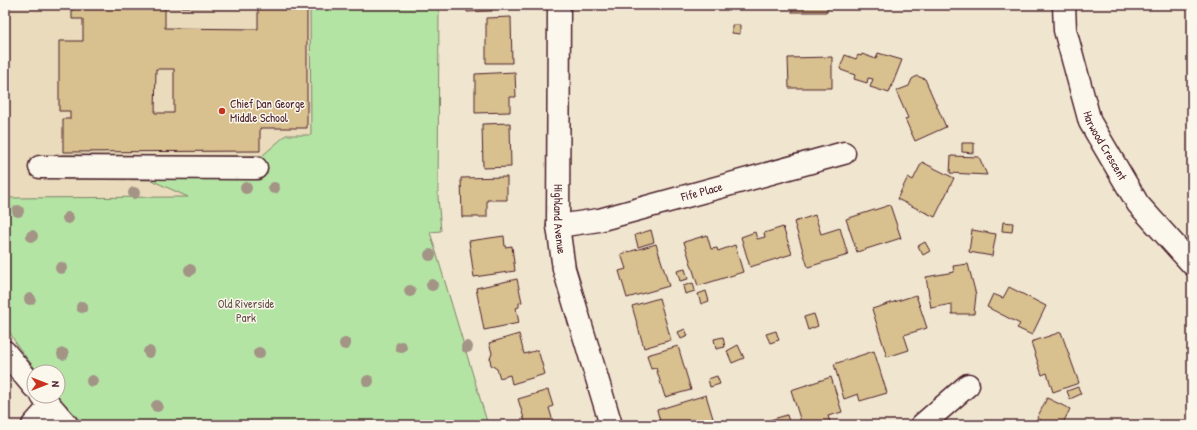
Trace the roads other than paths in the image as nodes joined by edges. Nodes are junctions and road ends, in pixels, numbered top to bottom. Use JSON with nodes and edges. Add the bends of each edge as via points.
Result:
{"nodes":[{"id":1,"x":559,"y":5,"type":"edge"},
{"id":2,"x":1064,"y":5,"type":"edge"},
{"id":3,"x":844,"y":153,"type":"dead end"},
{"id":4,"x":40,"y":167,"type":"dead end"},
{"id":5,"x":256,"y":168,"type":"dead end"},
{"id":6,"x":558,"y":226,"type":"junction"},
{"id":7,"x":1192,"y":264,"type":"edge"},
{"id":8,"x":5,"y":352,"type":"edge"},
{"id":9,"x":26,"y":377,"type":"edge"},
{"id":10,"x":968,"y":385,"type":"dead end"},
{"id":11,"x":44,"y":404,"type":"edge"},
{"id":12,"x":49,"y":404,"type":"edge"},
{"id":13,"x":33,"y":425,"type":"edge"},
{"id":14,"x":67,"y":425,"type":"edge"},
{"id":15,"x":611,"y":425,"type":"edge"},
{"id":16,"x":922,"y":425,"type":"edge"}],
"edges":[{"from":1,"to":6,"type":"street","name":"Highland Avenue"},
{"from":2,"to":7,"type":"street","name":"Harwood Crescent","via":[[1065,30],[1090,122],[1138,204]]},
{"from":3,"to":6,"type":"street","name":"Fife Place","via":[[599,220]]},
{"from":4,"to":5,"type":"street"},
{"from":6,"to":15,"type":"street","name":"Highland Avenue","via":[[564,269]]},
{"from":8,"to":9,"type":"street"},
{"from":10,"to":16,"type":"street"},
{"from":11,"to":13,"type":"street"},
{"from":12,"to":14,"type":"street"}]}
